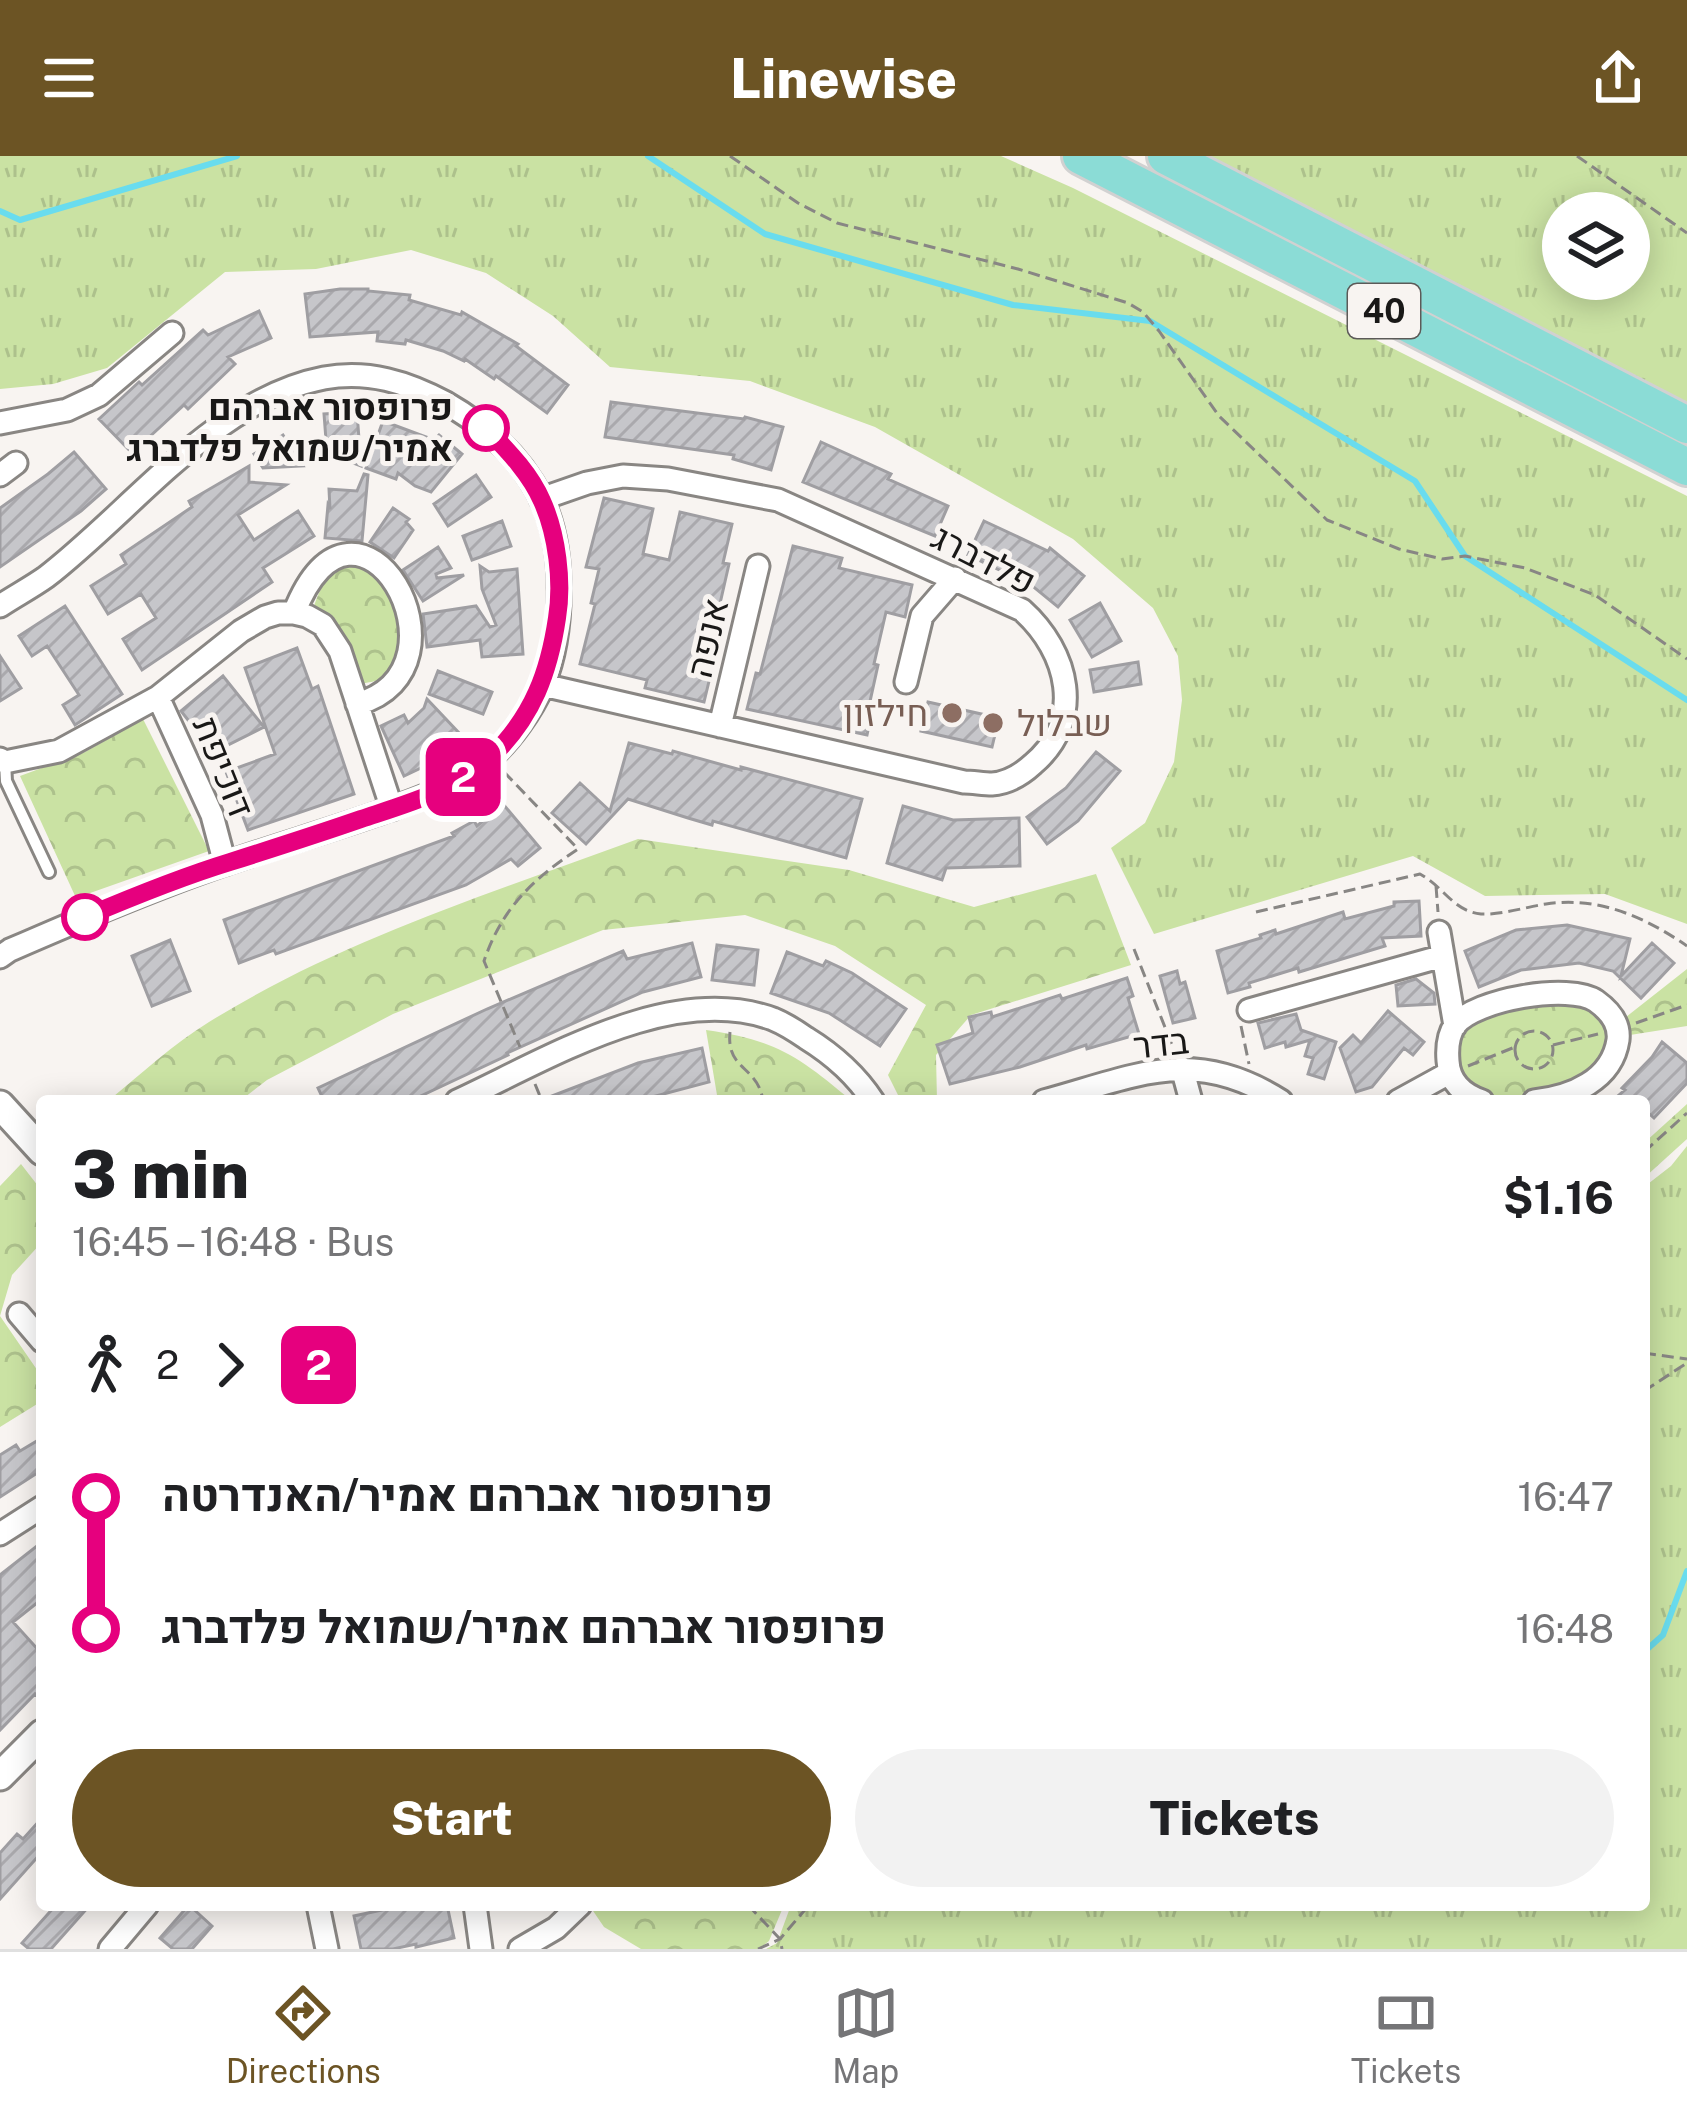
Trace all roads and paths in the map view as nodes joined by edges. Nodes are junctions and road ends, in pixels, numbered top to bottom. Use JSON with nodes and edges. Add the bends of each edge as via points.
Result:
{"nodes":[{"id":1,"x":730,"y":156,"type":"edge"},
{"id":2,"x":1071,"y":156,"type":"edge"},
{"id":3,"x":1081,"y":156,"type":"edge"},
{"id":4,"x":1166,"y":156,"type":"edge"},
{"id":5,"x":1577,"y":156,"type":"edge"},
{"id":6,"x":1139,"y":185,"type":"junction"},
{"id":7,"x":1687,"y":233,"type":"edge"},
{"id":8,"x":172,"y":333,"type":"dead end"},
{"id":9,"x":0,"y":423,"type":"edge"},
{"id":10,"x":1687,"y":425,"type":"edge"},
{"id":11,"x":1687,"y":467,"type":"edge"},
{"id":12,"x":541,"y":499,"type":"junction"},
{"id":13,"x":758,"y":566,"type":"dead end"},
{"id":14,"x":955,"y":578,"type":"junction"},
{"id":15,"x":0,"y":606,"type":"edge"},
{"id":16,"x":294,"y":613,"type":"junction"},
{"id":17,"x":1687,"y":659,"type":"edge"},
{"id":18,"x":906,"y":682,"type":"dead end"},
{"id":19,"x":543,"y":685,"type":"junction"},
{"id":20,"x":158,"y":697,"type":"junction"},
{"id":21,"x":357,"y":704,"type":"junction"},
{"id":22,"x":720,"y":726,"type":"junction"},
{"id":23,"x":490,"y":758,"type":"junction"},
{"id":24,"x":3,"y":760,"type":"edge"},
{"id":25,"x":392,"y":809,"type":"junction"},
{"id":26,"x":225,"y":864,"type":"junction"},
{"id":27,"x":49,"y":872,"type":"dead end"},
{"id":28,"x":1436,"y":882,"type":"junction"},
{"id":29,"x":1256,"y":912,"type":"dead end"},
{"id":30,"x":1439,"y":932,"type":"joint"},
{"id":31,"x":1687,"y":946,"type":"edge"},
{"id":32,"x":1134,"y":949,"type":"dead end"},
{"id":33,"x":1443,"y":956,"type":"junction"},
{"id":34,"x":0,"y":957,"type":"edge"},
{"id":35,"x":1687,"y":1005,"type":"edge"},
{"id":36,"x":1249,"y":1010,"type":"joint"},
{"id":37,"x":734,"y":1011,"type":"junction"},
{"id":38,"x":1455,"y":1026,"type":"junction"},
{"id":39,"x":1619,"y":1029,"type":"junction"},
{"id":40,"x":1553,"y":1045,"type":"junction"},
{"id":41,"x":1515,"y":1047,"type":"junction"},
{"id":42,"x":529,"y":1068,"type":"junction"},
{"id":43,"x":1181,"y":1068,"type":"junction"},
{"id":44,"x":1449,"y":1073,"type":"junction"},
{"id":45,"x":1254,"y":1084,"type":"junction"},
{"id":46,"x":470,"y":1095,"type":"edge"},
{"id":47,"x":540,"y":1095,"type":"edge"},
{"id":48,"x":762,"y":1095,"type":"edge"},
{"id":49,"x":869,"y":1095,"type":"edge"},
{"id":50,"x":1066,"y":1095,"type":"edge"},
{"id":51,"x":1189,"y":1095,"type":"edge"},
{"id":52,"x":1271,"y":1095,"type":"edge"},
{"id":53,"x":1409,"y":1095,"type":"edge"},
{"id":54,"x":1467,"y":1095,"type":"edge"},
{"id":55,"x":1562,"y":1095,"type":"edge"},
{"id":56,"x":0,"y":1105,"type":"edge"},
{"id":57,"x":1687,"y":1113,"type":"edge"},
{"id":58,"x":36,"y":1144,"type":"edge"},
{"id":59,"x":1650,"y":1147,"type":"edge"},
{"id":60,"x":19,"y":1314,"type":"dead end"},
{"id":61,"x":36,"y":1333,"type":"edge"},
{"id":62,"x":1650,"y":1354,"type":"edge"},
{"id":63,"x":1687,"y":1361,"type":"edge"},
{"id":64,"x":1650,"y":1387,"type":"edge"},
{"id":65,"x":36,"y":1511,"type":"edge"},
{"id":66,"x":0,"y":1534,"type":"edge"},
{"id":67,"x":36,"y":1739,"type":"edge"},
{"id":68,"x":3,"y":1767,"type":"edge"},
{"id":69,"x":143,"y":1911,"type":"edge"},
{"id":70,"x":319,"y":1911,"type":"edge"},
{"id":71,"x":477,"y":1911,"type":"edge"},
{"id":72,"x":574,"y":1911,"type":"edge"},
{"id":73,"x":754,"y":1911,"type":"edge"},
{"id":74,"x":804,"y":1911,"type":"edge"},
{"id":75,"x":780,"y":1939,"type":"junction"},
{"id":76,"x":110,"y":1949,"type":"edge"},
{"id":77,"x":327,"y":1949,"type":"edge"},
{"id":78,"x":481,"y":1949,"type":"edge"},
{"id":79,"x":520,"y":1949,"type":"edge"},
{"id":80,"x":758,"y":1949,"type":"edge"},
{"id":81,"x":782,"y":1949,"type":"edge"}],
"edges":[{"from":1,"to":17,"type":"path","via":[[837,223],[1128,303],[1159,331],[1219,416],[1327,520],[1399,549],[1543,574],[1595,595]]},
{"from":2,"to":6,"type":"highway"},
{"from":3,"to":6,"type":"highway","number":"40"},
{"from":4,"to":10,"type":"highway","number":"40"},
{"from":5,"to":7,"type":"path"},
{"from":6,"to":11,"type":"highway","number":"40"},
{"from":8,"to":9,"type":"street","via":[[99,395]]},
{"from":12,"to":14,"type":"street","name":"פלדברג","via":[[623,476],[668,479],[778,500]]},
{"from":12,"to":15,"type":"street","via":[[513,456],[452,406],[376,376],[327,377],[279,391],[226,421],[46,577]]},
{"from":12,"to":19,"type":"street","via":[[560,604]]},
{"from":13,"to":22,"type":"street","name":"אנפה"},
{"from":14,"to":18,"type":"street","via":[[922,616]]},
{"from":14,"to":22,"type":"street","name":"פלדברג","via":[[1022,610],[1053,648],[1066,706],[1057,739],[1018,777],[964,782]]},
{"from":16,"to":20,"type":"street","via":[[253,624]]},
{"from":16,"to":21,"type":"street","via":[[332,635]]},
{"from":16,"to":21,"type":"street","via":[[304,587],[331,558],[358,554],[392,578],[409,611],[410,650],[393,682]]},
{"from":19,"to":22,"type":"street","name":"פלדברג"},
{"from":19,"to":23,"type":"street"},
{"from":20,"to":24,"type":"street","via":[[58,751]]},
{"from":20,"to":26,"type":"street","name":"דוכיפת"},
{"from":21,"to":25,"type":"street"},
{"from":23,"to":25,"type":"street","via":[[448,787]]},
{"from":23,"to":42,"type":"path","via":[[578,849],[520,896],[484,961]]},
{"from":24,"to":27,"type":"lane"},
{"from":25,"to":26,"type":"street"},
{"from":26,"to":34,"type":"street"},
{"from":28,"to":29,"type":"path","via":[[1420,874]]},
{"from":28,"to":30,"type":"path"},
{"from":28,"to":31,"type":"path","via":[[1458,908],[1481,914],[1596,904]]},
{"from":30,"to":33,"type":"street"},
{"from":32,"to":43,"type":"path"},
{"from":33,"to":36,"type":"street"},
{"from":33,"to":38,"type":"street"},
{"from":35,"to":39,"type":"path"},
{"from":36,"to":45,"type":"path","via":[[1238,1012]]},
{"from":37,"to":42,"type":"street","via":[[701,1008],[620,1026]]},
{"from":37,"to":48,"type":"path","via":[[731,1057]]},
{"from":37,"to":49,"type":"street","via":[[775,1020],[825,1049]]},
{"from":38,"to":39,"type":"street","via":[[1488,1005],[1572,993],[1603,1006]]},
{"from":38,"to":44,"type":"street"},
{"from":39,"to":40,"type":"path"},
{"from":39,"to":55,"type":"street","via":[[1605,1071]]},
{"from":40,"to":41,"type":"path","via":[[1533,1030]]},
{"from":40,"to":41,"type":"path","via":[[1549,1063],[1532,1069]]},
{"from":41,"to":44,"type":"path"},
{"from":42,"to":46,"type":"street"},
{"from":42,"to":47,"type":"path"},
{"from":43,"to":45,"type":"street","name":"בדר"},
{"from":43,"to":50,"type":"street","name":"בדר"},
{"from":43,"to":51,"type":"street"},
{"from":44,"to":53,"type":"street"},
{"from":44,"to":54,"type":"street"},
{"from":45,"to":52,"type":"street","name":"בדר"},
{"from":56,"to":58,"type":"street"},
{"from":57,"to":59,"type":"path"},
{"from":60,"to":61,"type":"street"},
{"from":62,"to":63,"type":"path"},
{"from":63,"to":64,"type":"path"},
{"from":65,"to":66,"type":"street"},
{"from":67,"to":68,"type":"street"},
{"from":69,"to":76,"type":"street"},
{"from":70,"to":77,"type":"street"},
{"from":71,"to":78,"type":"street"},
{"from":72,"to":79,"type":"street"},
{"from":73,"to":75,"type":"path"},
{"from":74,"to":75,"type":"path"},
{"from":75,"to":80,"type":"path"},
{"from":75,"to":81,"type":"path"}]}
